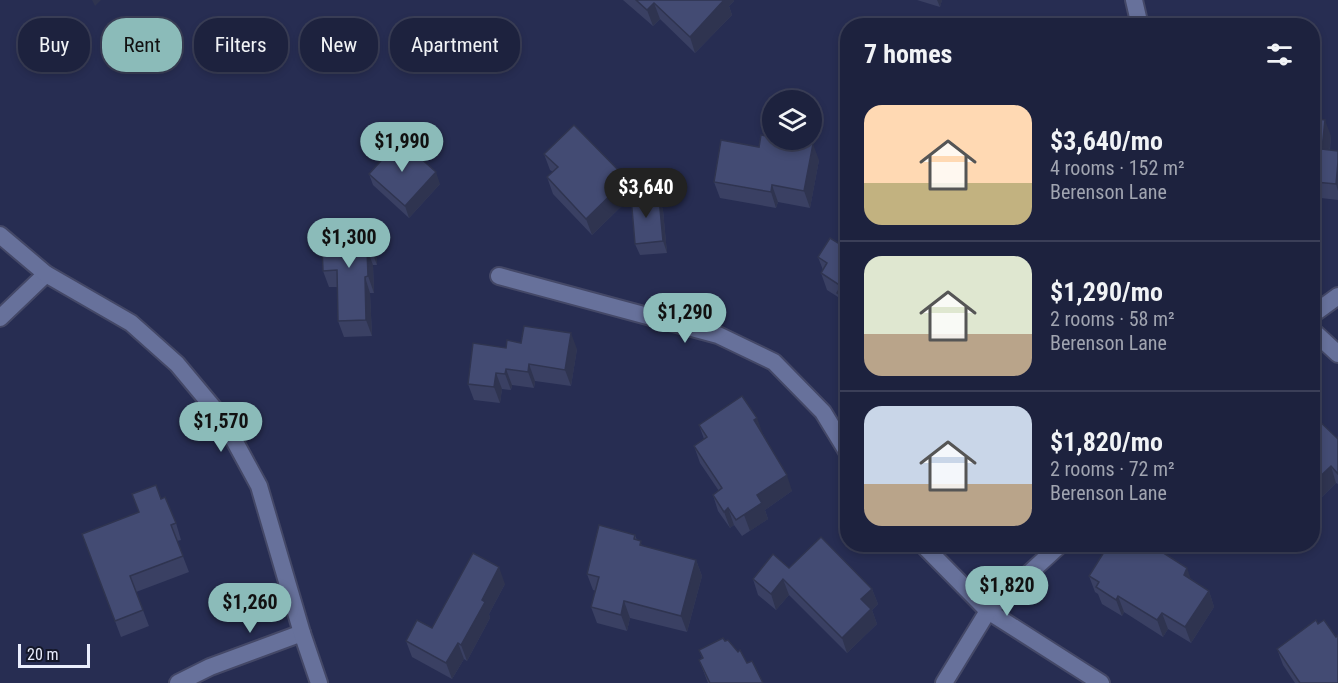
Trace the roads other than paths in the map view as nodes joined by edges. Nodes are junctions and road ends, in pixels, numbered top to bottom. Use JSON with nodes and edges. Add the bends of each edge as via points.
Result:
{"nodes":[{"id":1,"x":1134,"y":0,"type":"edge"},
{"id":2,"x":1138,"y":18,"type":"edge"},
{"id":3,"x":0,"y":235,"type":"edge"},
{"id":4,"x":46,"y":274,"type":"junction"},
{"id":5,"x":499,"y":276,"type":"dead end"},
{"id":6,"x":1338,"y":296,"type":"edge"},
{"id":7,"x":1320,"y":309,"type":"edge"},
{"id":8,"x":0,"y":318,"type":"edge"},
{"id":9,"x":1320,"y":337,"type":"edge"},
{"id":10,"x":1338,"y":354,"type":"edge"},
{"id":11,"x":840,"y":440,"type":"edge"},
{"id":12,"x":930,"y":552,"type":"edge"},
{"id":13,"x":1051,"y":552,"type":"edge"},
{"id":14,"x":988,"y":611,"type":"junction"},
{"id":15,"x":302,"y":633,"type":"junction"},
{"id":16,"x":178,"y":683,"type":"edge"},
{"id":17,"x":319,"y":683,"type":"edge"},
{"id":18,"x":944,"y":683,"type":"edge"},
{"id":19,"x":1101,"y":683,"type":"edge"}],
"edges":[{"from":1,"to":2,"type":"street"},
{"from":3,"to":4,"type":"street"},
{"from":4,"to":8,"type":"street"},
{"from":4,"to":15,"type":"street","via":[[131,322],[177,364],[222,418],[259,486]]},
{"from":5,"to":11,"type":"street","via":[[718,335],[774,362],[823,412]]},
{"from":6,"to":7,"type":"street"},
{"from":9,"to":10,"type":"street"},
{"from":12,"to":14,"type":"street"},
{"from":13,"to":14,"type":"street"},
{"from":14,"to":18,"type":"street"},
{"from":14,"to":19,"type":"street"},
{"from":15,"to":16,"type":"street"},
{"from":15,"to":17,"type":"street"}]}
